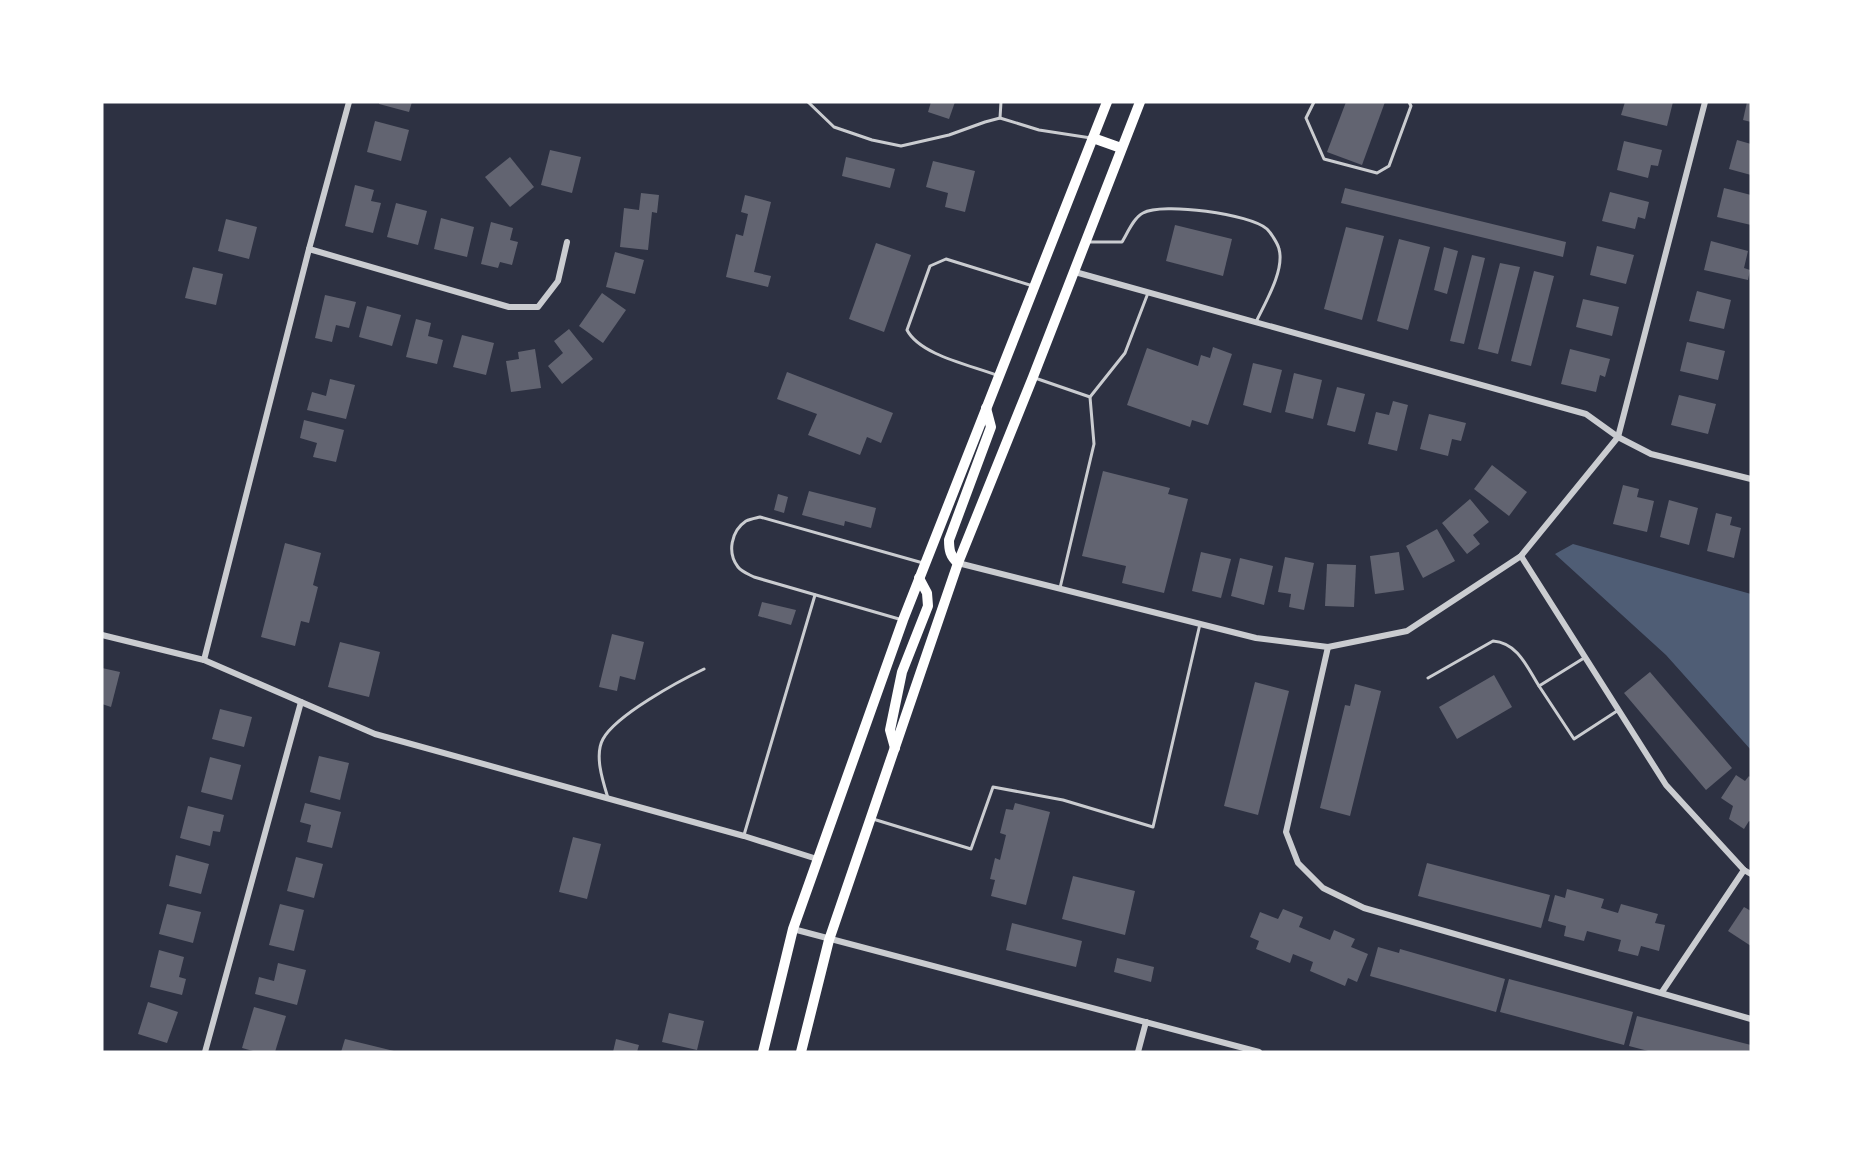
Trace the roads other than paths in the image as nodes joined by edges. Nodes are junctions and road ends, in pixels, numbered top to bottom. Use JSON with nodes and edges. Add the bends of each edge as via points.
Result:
{"nodes":[{"id":1,"x":349,"y":102,"type":"edge"},
{"id":2,"x":808,"y":102,"type":"edge"},
{"id":3,"x":1001,"y":102,"type":"edge"},
{"id":4,"x":1107,"y":102,"type":"edge"},
{"id":5,"x":1140,"y":102,"type":"edge"},
{"id":6,"x":1314,"y":102,"type":"edge"},
{"id":7,"x":1410,"y":102,"type":"edge"},
{"id":8,"x":1705,"y":102,"type":"edge"},
{"id":9,"x":1000,"y":118,"type":"junction"},
{"id":10,"x":1093,"y":138,"type":"junction"},
{"id":11,"x":1121,"y":148,"type":"junction"},
{"id":12,"x":567,"y":242,"type":"dead end"},
{"id":13,"x":1087,"y":242,"type":"junction"},
{"id":14,"x":309,"y":249,"type":"junction"},
{"id":15,"x":1075,"y":272,"type":"junction"},
{"id":16,"x":1034,"y":286,"type":"junction"},
{"id":17,"x":1148,"y":292,"type":"junction"},
{"id":18,"x":1256,"y":322,"type":"junction"},
{"id":19,"x":999,"y":376,"type":"junction"},
{"id":20,"x":1033,"y":377,"type":"junction"},
{"id":21,"x":1090,"y":397,"type":"junction"},
{"id":22,"x":986,"y":408,"type":"junction"},
{"id":23,"x":1618,"y":437,"type":"junction"},
{"id":24,"x":1751,"y":479,"type":"edge"},
{"id":25,"x":1521,"y":556,"type":"junction"},
{"id":26,"x":958,"y":562,"type":"junction"},
{"id":27,"x":925,"y":563,"type":"junction"},
{"id":28,"x":920,"y":578,"type":"junction"},
{"id":29,"x":1060,"y":588,"type":"junction"},
{"id":30,"x":815,"y":595,"type":"junction"},
{"id":31,"x":903,"y":620,"type":"junction"},
{"id":32,"x":1200,"y":623,"type":"junction"},
{"id":33,"x":102,"y":634,"type":"edge"},
{"id":34,"x":1328,"y":647,"type":"junction"},
{"id":35,"x":1585,"y":657,"type":"junction"},
{"id":36,"x":204,"y":660,"type":"junction"},
{"id":37,"x":704,"y":669,"type":"dead end"},
{"id":38,"x":1428,"y":678,"type":"dead end"},
{"id":39,"x":1539,"y":686,"type":"junction"},
{"id":40,"x":301,"y":702,"type":"junction"},
{"id":41,"x":1618,"y":710,"type":"junction"},
{"id":42,"x":895,"y":749,"type":"junction"},
{"id":43,"x":608,"y":800,"type":"junction"},
{"id":44,"x":871,"y":819,"type":"junction"},
{"id":45,"x":744,"y":836,"type":"junction"},
{"id":46,"x":817,"y":859,"type":"junction"},
{"id":47,"x":1744,"y":870,"type":"junction"},
{"id":48,"x":1751,"y":874,"type":"edge"},
{"id":49,"x":793,"y":929,"type":"junction"},
{"id":50,"x":830,"y":940,"type":"junction"},
{"id":51,"x":1662,"y":992,"type":"junction"},
{"id":52,"x":1751,"y":1019,"type":"edge"},
{"id":53,"x":1146,"y":1022,"type":"junction"},
{"id":54,"x":205,"y":1052,"type":"edge"},
{"id":55,"x":763,"y":1052,"type":"edge"},
{"id":56,"x":801,"y":1052,"type":"edge"},
{"id":57,"x":1138,"y":1052,"type":"edge"},
{"id":58,"x":1259,"y":1052,"type":"edge"}],
"edges":[{"from":1,"to":14,"type":"street"},
{"from":2,"to":9,"type":"lane","via":[[834,127],[901,146]]},
{"from":3,"to":9,"type":"lane"},
{"from":4,"to":10,"type":"main road"},
{"from":5,"to":11,"type":"main road"},
{"from":6,"to":7,"type":"lane","via":[[1306,118],[1324,159],[1377,173],[1389,166]]},
{"from":8,"to":23,"type":"street"},
{"from":9,"to":10,"type":"lane","via":[[1039,130]]},
{"from":10,"to":11,"type":"main road"},
{"from":10,"to":16,"type":"main road"},
{"from":11,"to":13,"type":"main road"},
{"from":12,"to":14,"type":"street","via":[[558,281],[538,307],[509,307]]},
{"from":13,"to":15,"type":"main road"},
{"from":13,"to":18,"type":"lane","via":[[1122,242],[1140,214],[1154,208],[1239,217],[1267,228],[1279,249],[1279,272]]},
{"from":14,"to":36,"type":"street"},
{"from":15,"to":17,"type":"street"},
{"from":15,"to":20,"type":"main road"},
{"from":16,"to":19,"type":"main road"},
{"from":16,"to":19,"type":"lane","via":[[946,259],[930,266],[909,321],[907,330],[912,339],[925,348]]},
{"from":17,"to":18,"type":"street"},
{"from":17,"to":21,"type":"lane","via":[[1125,353]]},
{"from":18,"to":23,"type":"street","via":[[1586,414]]},
{"from":19,"to":22,"type":"main road"},
{"from":20,"to":21,"type":"lane"},
{"from":20,"to":26,"type":"main road"},
{"from":21,"to":29,"type":"lane","via":[[1094,444]]},
{"from":22,"to":26,"type":"main road","via":[[990,427],[949,540],[952,557]]},
{"from":22,"to":27,"type":"main road"},
{"from":23,"to":24,"type":"street","via":[[1651,454]]},
{"from":23,"to":25,"type":"street"},
{"from":25,"to":34,"type":"street","via":[[1407,631]]},
{"from":25,"to":35,"type":"street"},
{"from":26,"to":29,"type":"street"},
{"from":26,"to":42,"type":"main road"},
{"from":27,"to":28,"type":"main road"},
{"from":27,"to":30,"type":"lane","via":[[760,518],[747,521],[737,530],[731,543],[731,557],[739,569]]},
{"from":28,"to":31,"type":"main road"},
{"from":28,"to":42,"type":"main road","via":[[928,606],[902,672],[890,730]]},
{"from":29,"to":32,"type":"street"},
{"from":30,"to":31,"type":"lane"},
{"from":30,"to":45,"type":"lane"},
{"from":31,"to":46,"type":"main road"},
{"from":32,"to":34,"type":"street","via":[[1256,638]]},
{"from":32,"to":44,"type":"lane","via":[[1153,827],[1063,800],[993,787],[971,849]]},
{"from":33,"to":36,"type":"street"},
{"from":34,"to":51,"type":"street","via":[[1286,832],[1298,863],[1323,888],[1364,908]]},
{"from":35,"to":39,"type":"lane"},
{"from":35,"to":41,"type":"street"},
{"from":36,"to":40,"type":"street"},
{"from":37,"to":43,"type":"lane","via":[[639,707],[602,741],[599,767]]},
{"from":38,"to":39,"type":"lane","via":[[1493,640],[1514,648]]},
{"from":39,"to":41,"type":"lane","via":[[1574,739]]},
{"from":40,"to":43,"type":"street","via":[[375,734]]},
{"from":40,"to":54,"type":"street"},
{"from":41,"to":47,"type":"street","via":[[1666,785]]},
{"from":42,"to":44,"type":"main road"},
{"from":43,"to":45,"type":"street"},
{"from":44,"to":50,"type":"main road"},
{"from":45,"to":46,"type":"street"},
{"from":46,"to":49,"type":"main road"},
{"from":47,"to":48,"type":"street"},
{"from":47,"to":51,"type":"street"},
{"from":49,"to":50,"type":"street"},
{"from":49,"to":55,"type":"main road"},
{"from":50,"to":53,"type":"street"},
{"from":50,"to":56,"type":"main road"},
{"from":51,"to":52,"type":"street"},
{"from":53,"to":57,"type":"street"},
{"from":53,"to":58,"type":"street"}]}
